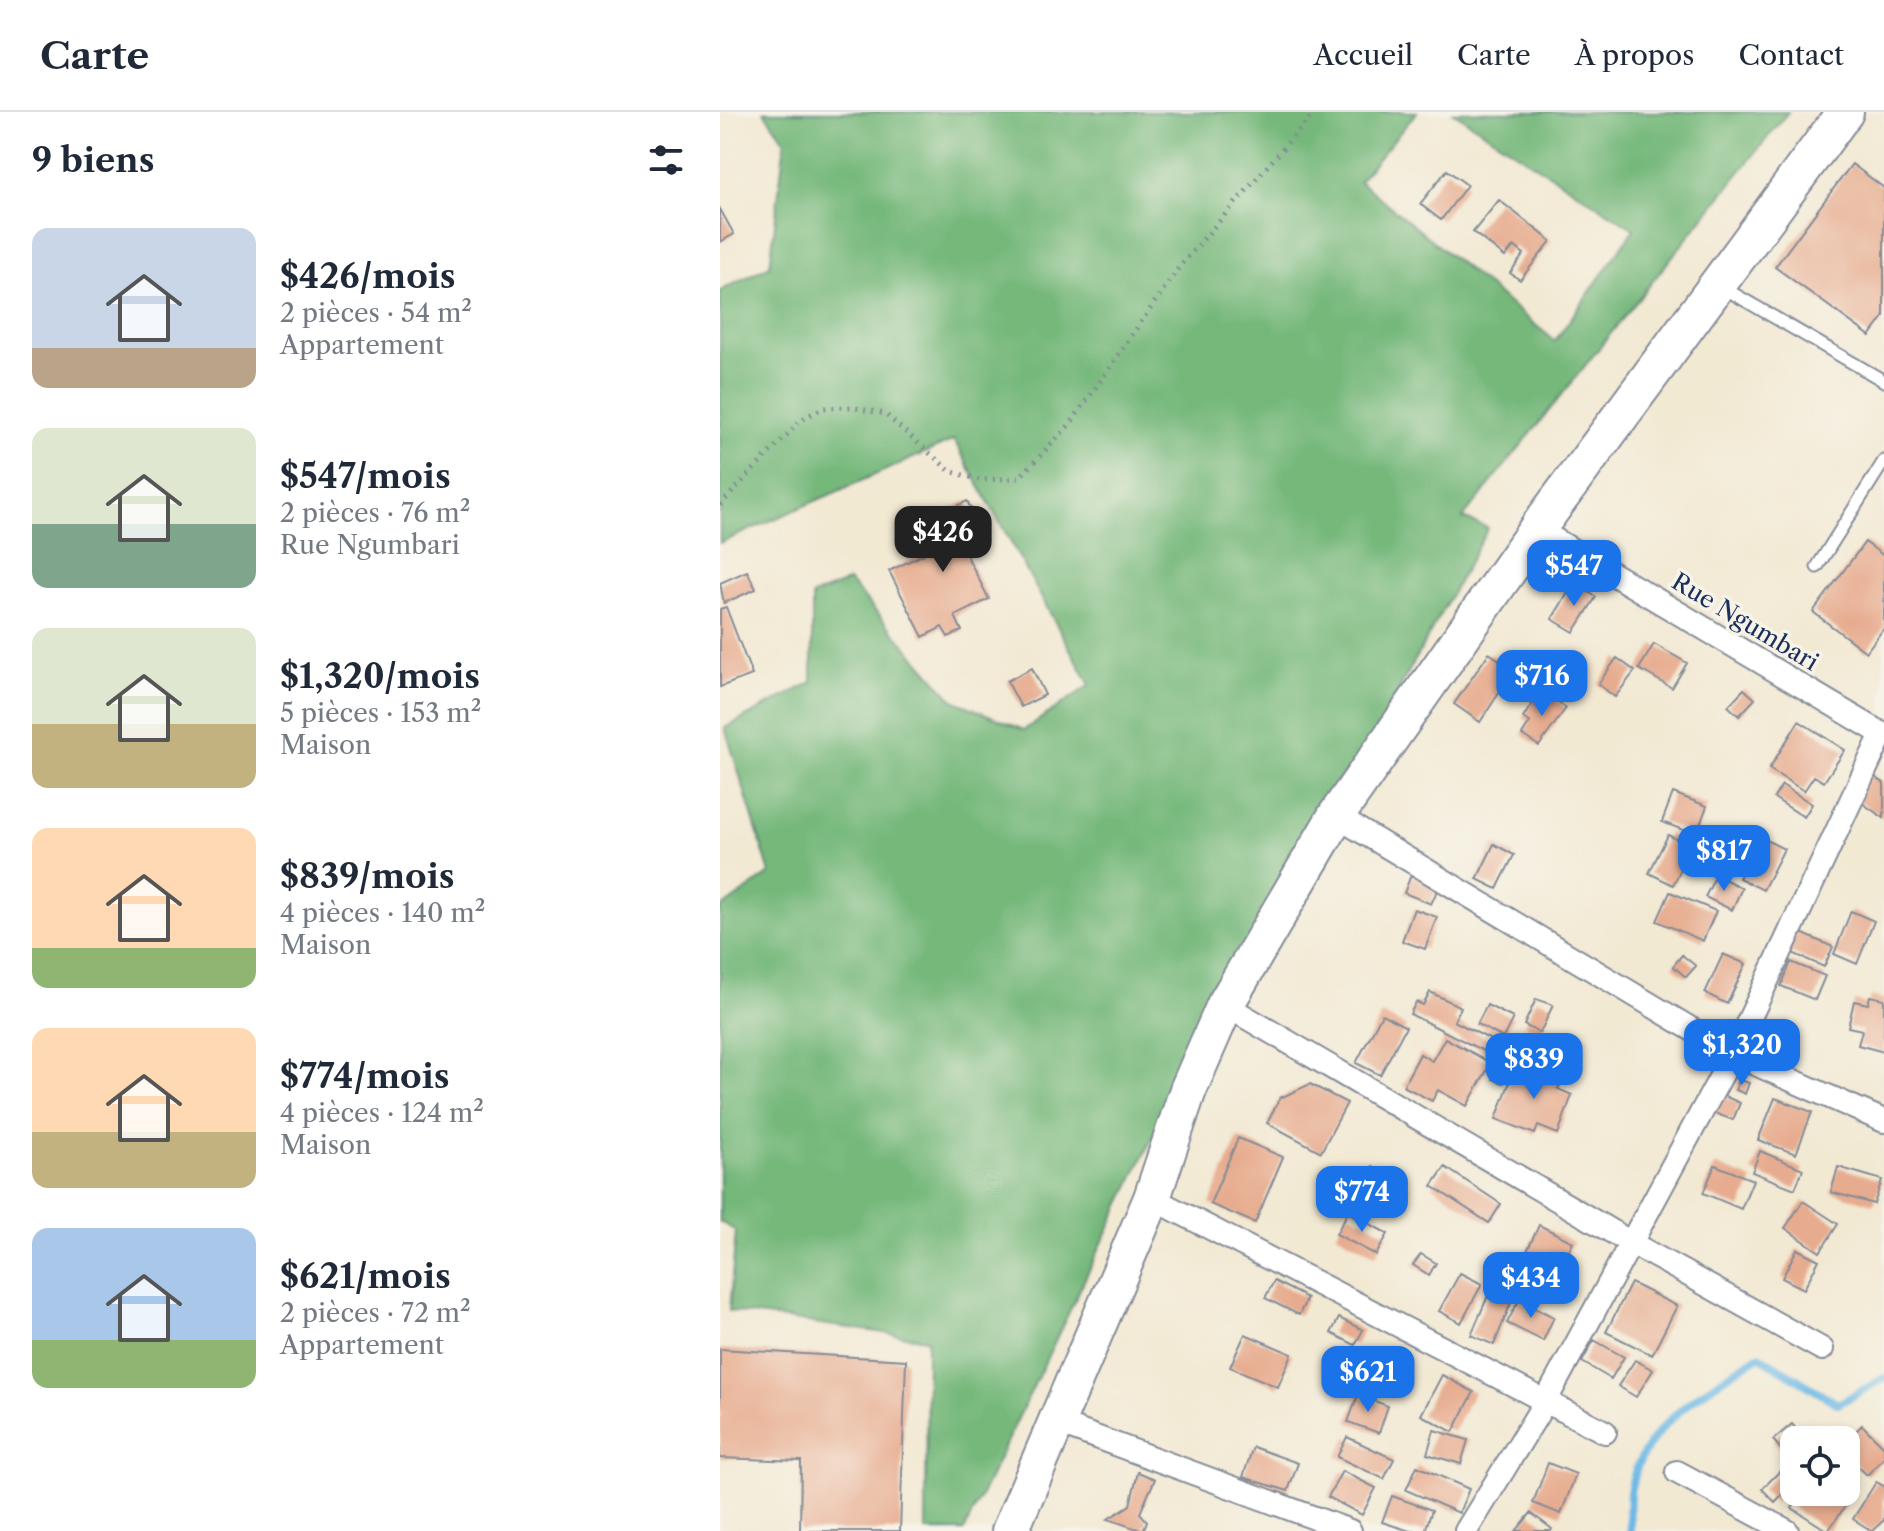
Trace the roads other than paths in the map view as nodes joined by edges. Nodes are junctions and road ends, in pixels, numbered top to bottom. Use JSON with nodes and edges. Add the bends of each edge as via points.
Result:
{"nodes":[{"id":1,"x":1845,"y":112,"type":"edge"},
{"id":2,"x":1717,"y":285,"type":"junction"},
{"id":3,"x":1884,"y":381,"type":"edge"},
{"id":4,"x":1884,"y":461,"type":"edge"},
{"id":5,"x":1537,"y":529,"type":"junction"},
{"id":6,"x":1817,"y":567,"type":"dead end"},
{"id":7,"x":1883,"y":734,"type":"edge"},
{"id":8,"x":1336,"y":816,"type":"junction"},
{"id":9,"x":1225,"y":1005,"type":"junction"},
{"id":10,"x":1733,"y":1054,"type":"junction"},
{"id":11,"x":1884,"y":1121,"type":"edge"},
{"id":12,"x":1152,"y":1198,"type":"junction"},
{"id":13,"x":1633,"y":1244,"type":"junction"},
{"id":14,"x":1822,"y":1349,"type":"dead end"},
{"id":15,"x":1545,"y":1402,"type":"junction"},
{"id":16,"x":1055,"y":1422,"type":"junction"},
{"id":17,"x":1605,"y":1432,"type":"dead end"},
{"id":18,"x":1677,"y":1472,"type":"dead end"},
{"id":19,"x":1010,"y":1531,"type":"edge"},
{"id":20,"x":1350,"y":1531,"type":"edge"},
{"id":21,"x":1466,"y":1531,"type":"edge"},
{"id":22,"x":1787,"y":1531,"type":"edge"}],
"edges":[{"from":1,"to":2,"type":"highway"},
{"from":2,"to":3,"type":"lane"},
{"from":2,"to":5,"type":"highway"},
{"from":4,"to":6,"type":"lane"},
{"from":5,"to":7,"type":"street","name":"Rue Ngumbari"},
{"from":5,"to":8,"type":"highway"},
{"from":7,"to":10,"type":"street"},
{"from":8,"to":9,"type":"highway"},
{"from":8,"to":10,"type":"street"},
{"from":9,"to":12,"type":"highway","via":[[1188,1090]]},
{"from":9,"to":13,"type":"street"},
{"from":10,"to":11,"type":"street"},
{"from":10,"to":13,"type":"street"},
{"from":12,"to":15,"type":"street"},
{"from":12,"to":16,"type":"highway"},
{"from":13,"to":14,"type":"street"},
{"from":13,"to":15,"type":"street"},
{"from":15,"to":17,"type":"street"},
{"from":15,"to":21,"type":"street"},
{"from":16,"to":19,"type":"highway"},
{"from":16,"to":20,"type":"street"},
{"from":18,"to":22,"type":"street"}]}
